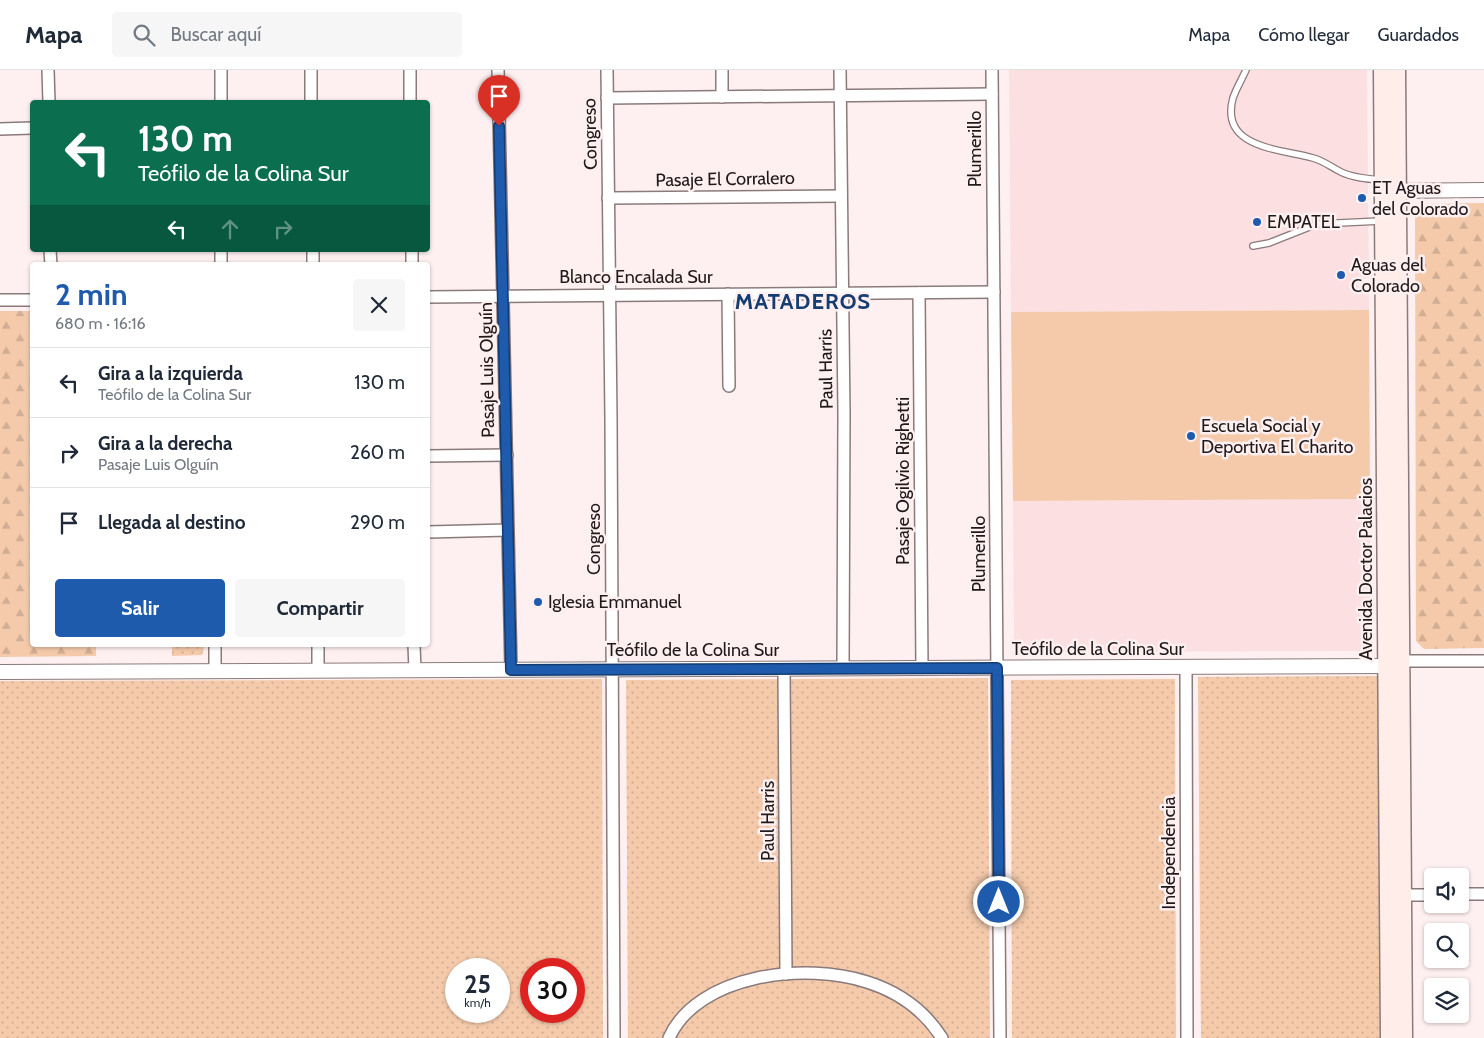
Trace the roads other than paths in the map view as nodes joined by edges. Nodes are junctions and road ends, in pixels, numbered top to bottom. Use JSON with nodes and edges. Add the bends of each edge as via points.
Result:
{"nodes":[{"id":1,"x":48,"y":70,"type":"edge"},
{"id":2,"x":221,"y":70,"type":"edge"},
{"id":3,"x":311,"y":70,"type":"edge"},
{"id":4,"x":410,"y":70,"type":"edge"},
{"id":5,"x":498,"y":70,"type":"edge"},
{"id":6,"x":606,"y":70,"type":"edge"},
{"id":7,"x":722,"y":70,"type":"edge"},
{"id":8,"x":840,"y":70,"type":"edge"},
{"id":9,"x":992,"y":70,"type":"edge"},
{"id":10,"x":1246,"y":70,"type":"edge"},
{"id":11,"x":1382,"y":70,"type":"edge"},
{"id":12,"x":1397,"y":70,"type":"edge"},
{"id":13,"x":992,"y":94,"type":"junction"},
{"id":14,"x":840,"y":95,"type":"junction"},
{"id":15,"x":722,"y":96,"type":"junction"},
{"id":16,"x":607,"y":98,"type":"junction"},
{"id":17,"x":49,"y":100,"type":"edge"},
{"id":18,"x":221,"y":100,"type":"edge"},
{"id":19,"x":312,"y":100,"type":"edge"},
{"id":20,"x":410,"y":100,"type":"edge"},
{"id":21,"x":0,"y":128,"type":"edge"},
{"id":22,"x":30,"y":128,"type":"edge"},
{"id":23,"x":1388,"y":188,"type":"junction"},
{"id":24,"x":1484,"y":190,"type":"edge"},
{"id":25,"x":841,"y":196,"type":"junction"},
{"id":26,"x":608,"y":198,"type":"junction"},
{"id":27,"x":1383,"y":221,"type":"junction"},
{"id":28,"x":1253,"y":246,"type":"dead end"},
{"id":29,"x":994,"y":292,"type":"junction"},
{"id":30,"x":843,"y":293,"type":"junction"},
{"id":31,"x":918,"y":293,"type":"junction"},
{"id":32,"x":728,"y":294,"type":"junction"},
{"id":33,"x":610,"y":295,"type":"junction"},
{"id":34,"x":430,"y":296,"type":"edge"},
{"id":35,"x":503,"y":296,"type":"junction"},
{"id":36,"x":0,"y":300,"type":"edge"},
{"id":37,"x":30,"y":300,"type":"edge"},
{"id":38,"x":729,"y":386,"type":"dead end"},
{"id":39,"x":507,"y":455,"type":"junction"},
{"id":40,"x":430,"y":456,"type":"edge"},
{"id":41,"x":508,"y":530,"type":"junction"},
{"id":42,"x":430,"y":532,"type":"edge"},
{"id":43,"x":215,"y":647,"type":"edge"},
{"id":44,"x":318,"y":647,"type":"edge"},
{"id":45,"x":414,"y":647,"type":"edge"},
{"id":46,"x":1484,"y":660,"type":"edge"},
{"id":47,"x":1394,"y":664,"type":"junction"},
{"id":48,"x":1186,"y":667,"type":"junction"},
{"id":49,"x":843,"y":668,"type":"junction"},
{"id":50,"x":922,"y":668,"type":"junction"},
{"id":51,"x":997,"y":668,"type":"junction"},
{"id":52,"x":612,"y":669,"type":"junction"},
{"id":53,"x":784,"y":669,"type":"junction"},
{"id":54,"x":318,"y":670,"type":"junction"},
{"id":55,"x":415,"y":670,"type":"junction"},
{"id":56,"x":511,"y":670,"type":"junction"},
{"id":57,"x":215,"y":671,"type":"junction"},
{"id":58,"x":0,"y":672,"type":"edge"},
{"id":59,"x":1469,"y":894,"type":"edge"},
{"id":60,"x":1484,"y":894,"type":"edge"},
{"id":61,"x":1395,"y":895,"type":"junction"},
{"id":62,"x":1424,"y":895,"type":"edge"},
{"id":63,"x":786,"y":974,"type":"junction"},
{"id":64,"x":614,"y":1038,"type":"edge"},
{"id":65,"x":669,"y":1038,"type":"edge"},
{"id":66,"x":942,"y":1038,"type":"edge"},
{"id":67,"x":1000,"y":1038,"type":"edge"},
{"id":68,"x":1187,"y":1038,"type":"edge"},
{"id":69,"x":1389,"y":1038,"type":"edge"},
{"id":70,"x":1404,"y":1038,"type":"edge"}],
"edges":[{"from":1,"to":17,"type":"street"},
{"from":2,"to":18,"type":"street"},
{"from":3,"to":19,"type":"street"},
{"from":4,"to":20,"type":"street"},
{"from":5,"to":35,"type":"street","name":"Pasaje Luis Olguín"},
{"from":6,"to":16,"type":"street","name":"Congreso"},
{"from":7,"to":15,"type":"street"},
{"from":8,"to":14,"type":"street","name":"Paul Harris"},
{"from":9,"to":13,"type":"street","name":"Plumerillo"},
{"from":10,"to":23,"type":"lane","via":[[1233,99],[1232,110],[1236,127],[1245,139],[1320,160],[1350,176]]},
{"from":11,"to":23,"type":"main road","name":"Avenida Doctor Palacios"},
{"from":12,"to":23,"type":"main road","name":"Avenida Doctor Palacios"},
{"from":13,"to":14,"type":"street"},
{"from":13,"to":29,"type":"street","name":"Plumerillo"},
{"from":14,"to":15,"type":"street"},
{"from":14,"to":25,"type":"street","name":"Paul Harris"},
{"from":15,"to":16,"type":"street"},
{"from":16,"to":26,"type":"street","name":"Congreso"},
{"from":21,"to":22,"type":"street"},
{"from":23,"to":24,"type":"street"},
{"from":23,"to":27,"type":"main road","name":"Avenida Doctor Palacios"},
{"from":23,"to":47,"type":"main road","name":"Avenida Doctor Palacios"},
{"from":25,"to":26,"type":"street","name":"Pasaje El Corralero"},
{"from":25,"to":30,"type":"street","name":"Paul Harris"},
{"from":26,"to":33,"type":"street","name":"Congreso"},
{"from":27,"to":28,"type":"lane","via":[[1317,224]]},
{"from":27,"to":47,"type":"main road","name":"Avenida Doctor Palacios"},
{"from":29,"to":31,"type":"street","name":"Blanco Encalada Sur"},
{"from":29,"to":51,"type":"street","name":"Plumerillo"},
{"from":30,"to":31,"type":"street","name":"Blanco Encalada Sur"},
{"from":30,"to":32,"type":"street","name":"Blanco Encalada Sur"},
{"from":30,"to":49,"type":"street","name":"Paul Harris"},
{"from":31,"to":50,"type":"street","name":"Pasaje Ogilvio Righetti"},
{"from":32,"to":33,"type":"street","name":"Blanco Encalada Sur"},
{"from":32,"to":38,"type":"street"},
{"from":33,"to":35,"type":"street","name":"Blanco Encalada Sur"},
{"from":33,"to":52,"type":"street","name":"Congreso"},
{"from":34,"to":35,"type":"street","name":"Blanco Encalada Sur"},
{"from":35,"to":39,"type":"street","name":"Pasaje Luis Olguín"},
{"from":36,"to":37,"type":"street"},
{"from":39,"to":40,"type":"street"},
{"from":39,"to":41,"type":"street","name":"Pasaje Luis Olguín"},
{"from":41,"to":42,"type":"street"},
{"from":41,"to":56,"type":"street","name":"Pasaje Luis Olguín"},
{"from":43,"to":57,"type":"street"},
{"from":44,"to":54,"type":"street"},
{"from":45,"to":55,"type":"street"},
{"from":46,"to":47,"type":"street"},
{"from":47,"to":48,"type":"street","name":"Teófilo de la Colina Sur"},
{"from":47,"to":61,"type":"main road","name":"Avenida Doctor Palacios"},
{"from":48,"to":51,"type":"street","name":"Teófilo de la Colina Sur"},
{"from":48,"to":68,"type":"street","name":"Independencia"},
{"from":49,"to":50,"type":"street","name":"Teófilo de la Colina Sur"},
{"from":49,"to":53,"type":"street","name":"Teófilo de la Colina Sur"},
{"from":50,"to":51,"type":"street","name":"Teófilo de la Colina Sur"},
{"from":51,"to":67,"type":"street","name":"Plumerillo"},
{"from":52,"to":53,"type":"street","name":"Teófilo de la Colina Sur"},
{"from":52,"to":56,"type":"street","name":"Teófilo de la Colina Sur"},
{"from":52,"to":64,"type":"street","name":"Congreso"},
{"from":53,"to":63,"type":"street","name":"Paul Harris"},
{"from":54,"to":55,"type":"street","name":"Teófilo de la Colina Sur"},
{"from":54,"to":57,"type":"street","name":"Teófilo de la Colina Sur"},
{"from":55,"to":56,"type":"street","name":"Teófilo de la Colina Sur"},
{"from":57,"to":58,"type":"street","name":"Teófilo de la Colina Sur"},
{"from":59,"to":60,"type":"street"},
{"from":61,"to":62,"type":"street"},
{"from":61,"to":69,"type":"main road","name":"Avenida Doctor Palacios"},
{"from":61,"to":70,"type":"main road","name":"Avenida Doctor Palacios"},
{"from":63,"to":65,"type":"street","via":[[750,980],[714,993],[683,1017]]},
{"from":63,"to":66,"type":"street","via":[[838,975],[882,988],[924,1014]]}]}
